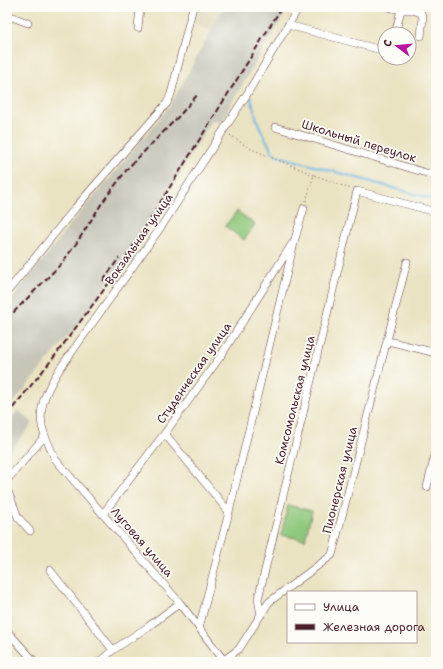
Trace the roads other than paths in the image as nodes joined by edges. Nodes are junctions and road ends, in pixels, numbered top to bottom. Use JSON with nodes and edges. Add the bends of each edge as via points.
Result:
{"nodes":[{"id":1,"x":140,"y":7,"type":"edge"},
{"id":2,"x":193,"y":7,"type":"edge"},
{"id":3,"x":299,"y":7,"type":"edge"},
{"id":4,"x":389,"y":7,"type":"edge"},
{"id":5,"x":401,"y":10,"type":"junction"},
{"id":6,"x":7,"y":15,"type":"edge"},
{"id":7,"x":28,"y":23,"type":"dead end"},
{"id":8,"x":288,"y":25,"type":"junction"},
{"id":9,"x":397,"y":26,"type":"edge"},
{"id":10,"x":138,"y":28,"type":"dead end"},
{"id":11,"x":421,"y":36,"type":"dead end"},
{"id":12,"x":377,"y":49,"type":"edge"},
{"id":13,"x":275,"y":127,"type":"dead end"},
{"id":14,"x":436,"y":176,"type":"edge"},
{"id":15,"x":304,"y":208,"type":"road end"},
{"id":16,"x":436,"y":212,"type":"edge"},
{"id":17,"x":296,"y":239,"type":"junction"},
{"id":18,"x":407,"y":262,"type":"dead end"},
{"id":19,"x":7,"y":292,"type":"edge"},
{"id":20,"x":388,"y":341,"type":"junction"},
{"id":21,"x":436,"y":353,"type":"edge"},
{"id":22,"x":164,"y":434,"type":"junction"},
{"id":23,"x":45,"y":436,"type":"junction"},
{"id":24,"x":436,"y":452,"type":"edge"},
{"id":25,"x":7,"y":480,"type":"edge"},
{"id":26,"x":427,"y":487,"type":"dead end"},
{"id":27,"x":7,"y":489,"type":"edge"},
{"id":28,"x":229,"y":512,"type":"junction"},
{"id":29,"x":103,"y":514,"type":"junction"},
{"id":30,"x":30,"y":531,"type":"dead end"},
{"id":31,"x":50,"y":570,"type":"dead end"},
{"id":32,"x":180,"y":603,"type":"junction"},
{"id":33,"x":261,"y":615,"type":"junction"},
{"id":34,"x":198,"y":628,"type":"junction"},
{"id":35,"x":7,"y":631,"type":"edge"},
{"id":36,"x":113,"y":650,"type":"junction"},
{"id":37,"x":225,"y":661,"type":"edge"},
{"id":38,"x":35,"y":662,"type":"edge"},
{"id":39,"x":99,"y":662,"type":"edge"}],
"edges":[{"from":1,"to":10,"type":"street"},
{"from":2,"to":19,"type":"street","via":[[167,103],[76,207]]},
{"from":3,"to":8,"type":"street","name":"Вокзальная улица"},
{"from":4,"to":5,"type":"street"},
{"from":5,"to":9,"type":"street"},
{"from":5,"to":11,"type":"street","via":[[421,13]]},
{"from":6,"to":7,"type":"street"},
{"from":8,"to":12,"type":"street"},
{"from":8,"to":23,"type":"street","name":"Вокзальная улица","via":[[161,227],[48,388],[40,418]]},
{"from":13,"to":14,"type":"street","name":"Школьный переулок"},
{"from":15,"to":17,"type":"street"},
{"from":16,"to":33,"type":"street","name":"Комсомольская улица","via":[[357,191],[258,598]]},
{"from":17,"to":22,"type":"street","name":"Студенческая улица","via":[[220,357]]},
{"from":17,"to":28,"type":"street"},
{"from":18,"to":20,"type":"street","name":"Пионерская улица"},
{"from":20,"to":21,"type":"street"},
{"from":20,"to":33,"type":"street","name":"Пионерская улица","via":[[332,555],[269,602]]},
{"from":22,"to":28,"type":"street"},
{"from":22,"to":29,"type":"street","name":"Студенческая улица"},
{"from":23,"to":25,"type":"street"},
{"from":23,"to":29,"type":"street","name":"Луговая улица","via":[[55,459]]},
{"from":24,"to":26,"type":"street"},
{"from":27,"to":30,"type":"street","via":[[18,517]]},
{"from":28,"to":34,"type":"street"},
{"from":29,"to":32,"type":"street","name":"Луговая улица"},
{"from":31,"to":36,"type":"street"},
{"from":32,"to":34,"type":"street","name":"Луговая улица"},
{"from":32,"to":36,"type":"street"},
{"from":33,"to":37,"type":"street","name":"Пионерская улица","via":[[239,649]]},
{"from":34,"to":37,"type":"street","name":"Луговая улица"},
{"from":35,"to":38,"type":"street"},
{"from":36,"to":39,"type":"street"}]}
